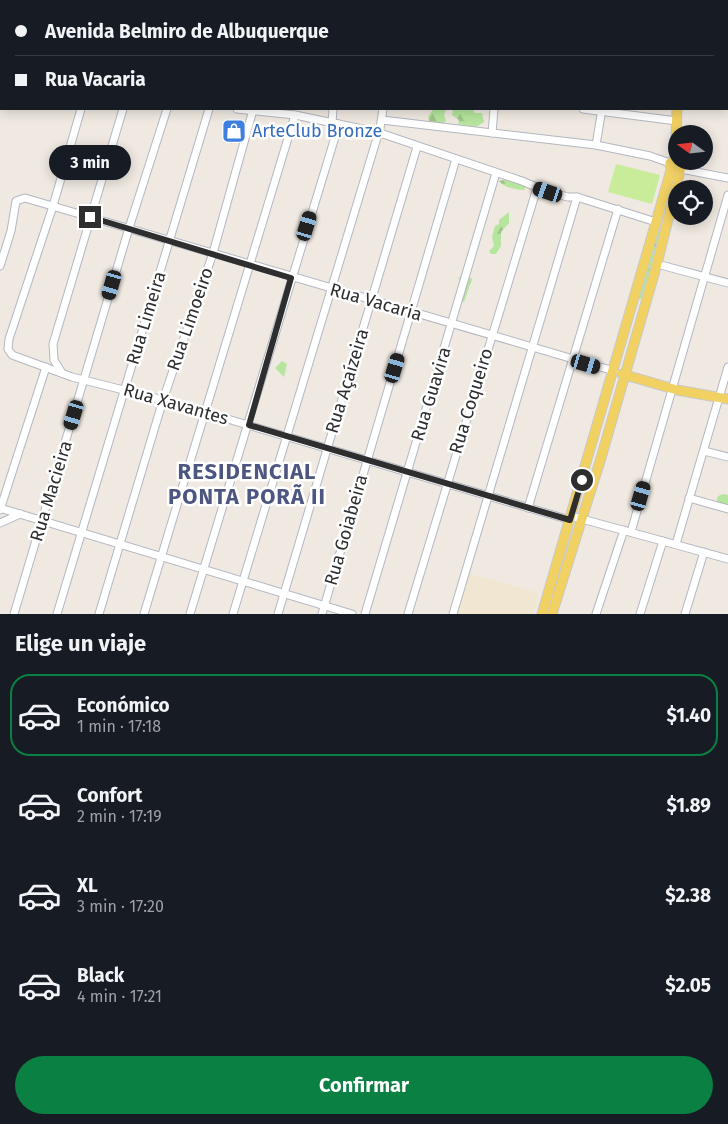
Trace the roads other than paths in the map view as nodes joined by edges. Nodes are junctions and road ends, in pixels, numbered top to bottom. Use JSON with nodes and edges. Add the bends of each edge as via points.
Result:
{"nodes":[{"id":1,"x":81,"y":110,"type":"edge"},
{"id":2,"x":123,"y":110,"type":"edge"},
{"id":3,"x":167,"y":110,"type":"edge"},
{"id":4,"x":209,"y":110,"type":"edge"},
{"id":5,"x":253,"y":110,"type":"joint"},
{"id":6,"x":333,"y":110,"type":"edge"},
{"id":7,"x":383,"y":110,"type":"edge"},
{"id":8,"x":494,"y":110,"type":"edge"},
{"id":9,"x":602,"y":110,"type":"edge"},
{"id":10,"x":677,"y":110,"type":"edge"},
{"id":11,"x":295,"y":115,"type":"junction"},
{"id":12,"x":382,"y":120,"type":"junction"},
{"id":13,"x":677,"y":121,"type":"junction"},
{"id":14,"x":335,"y":123,"type":"junction"},
{"id":15,"x":677,"y":125,"type":"edge"},
{"id":16,"x":377,"y":132,"type":"junction"},
{"id":17,"x":492,"y":133,"type":"junction"},
{"id":18,"x":596,"y":145,"type":"junction"},
{"id":19,"x":416,"y":147,"type":"junction"},
{"id":20,"x":456,"y":159,"type":"junction"},
{"id":21,"x":668,"y":162,"type":"edge"},
{"id":22,"x":674,"y":170,"type":"edge"},
{"id":23,"x":675,"y":170,"type":"edge"},
{"id":24,"x":698,"y":170,"type":"edge"},
{"id":25,"x":496,"y":173,"type":"junction"},
{"id":26,"x":728,"y":178,"type":"edge"},
{"id":27,"x":537,"y":188,"type":"junction"},
{"id":28,"x":728,"y":195,"type":"edge"},
{"id":29,"x":577,"y":196,"type":"junction"},
{"id":30,"x":53,"y":206,"type":"junction"},
{"id":31,"x":618,"y":210,"type":"junction"},
{"id":32,"x":90,"y":217,"type":"junction"},
{"id":33,"x":656,"y":222,"type":"junction"},
{"id":34,"x":128,"y":228,"type":"junction"},
{"id":35,"x":170,"y":240,"type":"junction"},
{"id":36,"x":212,"y":253,"type":"junction"},
{"id":37,"x":657,"y":264,"type":"junction"},
{"id":38,"x":249,"y":265,"type":"junction"},
{"id":39,"x":0,"y":266,"type":"edge"},
{"id":40,"x":705,"y":277,"type":"junction"},
{"id":41,"x":291,"y":278,"type":"junction"},
{"id":42,"x":728,"y":283,"type":"edge"},
{"id":43,"x":331,"y":290,"type":"junction"},
{"id":44,"x":372,"y":301,"type":"junction"},
{"id":45,"x":412,"y":313,"type":"junction"},
{"id":46,"x":453,"y":324,"type":"junction"},
{"id":47,"x":491,"y":336,"type":"junction"},
{"id":48,"x":532,"y":348,"type":"junction"},
{"id":49,"x":573,"y":360,"type":"junction"},
{"id":50,"x":46,"y":367,"type":"junction"},
{"id":51,"x":728,"y":367,"type":"edge"},
{"id":52,"x":614,"y":371,"type":"junction"},
{"id":53,"x":62,"y":373,"type":"junction"},
{"id":54,"x":625,"y":375,"type":"junction"},
{"id":55,"x":85,"y":380,"type":"junction"},
{"id":56,"x":124,"y":389,"type":"junction"},
{"id":57,"x":672,"y":389,"type":"junction"},
{"id":58,"x":723,"y":399,"type":"edge"},
{"id":59,"x":163,"y":400,"type":"junction"},
{"id":60,"x":205,"y":412,"type":"junction"},
{"id":61,"x":249,"y":425,"type":"junction"},
{"id":62,"x":286,"y":436,"type":"junction"},
{"id":63,"x":326,"y":448,"type":"junction"},
{"id":64,"x":704,"y":451,"type":"junction"},
{"id":65,"x":728,"y":457,"type":"edge"},
{"id":66,"x":367,"y":460,"type":"junction"},
{"id":67,"x":407,"y":472,"type":"junction"},
{"id":68,"x":446,"y":484,"type":"junction"},
{"id":69,"x":488,"y":496,"type":"junction"},
{"id":70,"x":690,"y":498,"type":"junction"},
{"id":71,"x":528,"y":508,"type":"junction"},
{"id":72,"x":0,"y":509,"type":"edge"},
{"id":73,"x":728,"y":509,"type":"edge"},
{"id":74,"x":20,"y":514,"type":"junction"},
{"id":75,"x":571,"y":518,"type":"junction"},
{"id":76,"x":581,"y":518,"type":"junction"},
{"id":77,"x":42,"y":521,"type":"junction"},
{"id":78,"x":0,"y":522,"type":"edge"},
{"id":79,"x":627,"y":531,"type":"junction"},
{"id":80,"x":82,"y":533,"type":"junction"},
{"id":81,"x":663,"y":541,"type":"junction"},
{"id":82,"x":121,"y":544,"type":"junction"},
{"id":83,"x":676,"y":544,"type":"junction"},
{"id":84,"x":704,"y":552,"type":"junction"},
{"id":85,"x":162,"y":556,"type":"junction"},
{"id":86,"x":728,"y":559,"type":"edge"},
{"id":87,"x":203,"y":569,"type":"junction"},
{"id":88,"x":243,"y":581,"type":"junction"},
{"id":89,"x":284,"y":593,"type":"junction"},
{"id":90,"x":324,"y":606,"type":"junction"},
{"id":91,"x":14,"y":614,"type":"edge"},
{"id":92,"x":57,"y":614,"type":"edge"},
{"id":93,"x":100,"y":614,"type":"edge"},
{"id":94,"x":144,"y":614,"type":"edge"},
{"id":95,"x":190,"y":614,"type":"edge"},
{"id":96,"x":233,"y":614,"type":"edge"},
{"id":97,"x":278,"y":614,"type":"edge"},
{"id":98,"x":322,"y":614,"type":"edge"},
{"id":99,"x":352,"y":614,"type":"edge"},
{"id":100,"x":365,"y":614,"type":"edge"},
{"id":101,"x":408,"y":614,"type":"edge"},
{"id":102,"x":453,"y":614,"type":"edge"},
{"id":103,"x":542,"y":614,"type":"edge"},
{"id":104,"x":552,"y":614,"type":"edge"},
{"id":105,"x":596,"y":614,"type":"edge"},
{"id":106,"x":640,"y":614,"type":"edge"},
{"id":107,"x":684,"y":614,"type":"edge"}],
"edges":[{"from":1,"to":30,"type":"street"},
{"from":2,"to":32,"type":"street"},
{"from":3,"to":34,"type":"street","name":"Rua Macieira"},
{"from":4,"to":35,"type":"street","name":"Rua Limeira"},
{"from":5,"to":11,"type":"street"},
{"from":5,"to":36,"type":"street","name":"Rua Limoeiro"},
{"from":6,"to":14,"type":"street"},
{"from":7,"to":12,"type":"street"},
{"from":8,"to":17,"type":"street"},
{"from":9,"to":13,"type":"street"},
{"from":9,"to":18,"type":"street"},
{"from":10,"to":13,"type":"main road"},
{"from":11,"to":14,"type":"street"},
{"from":11,"to":38,"type":"street"},
{"from":12,"to":16,"type":"street"},
{"from":12,"to":17,"type":"street"},
{"from":13,"to":15,"type":"main road"},
{"from":14,"to":16,"type":"street"},
{"from":14,"to":41,"type":"street"},
{"from":16,"to":19,"type":"street"},
{"from":16,"to":43,"type":"street"},
{"from":17,"to":18,"type":"street"},
{"from":18,"to":21,"type":"street"},
{"from":19,"to":20,"type":"street"},
{"from":19,"to":44,"type":"street","name":"Rua Açaízeira"},
{"from":20,"to":25,"type":"street"},
{"from":20,"to":45,"type":"street","name":"Rua Goiabeira"},
{"from":22,"to":33,"type":"main road"},
{"from":23,"to":37,"type":"main road"},
{"from":24,"to":26,"type":"street"},
{"from":25,"to":27,"type":"street"},
{"from":25,"to":46,"type":"street","name":"Rua Guavira"},
{"from":27,"to":29,"type":"street","via":[[561,196]]},
{"from":27,"to":47,"type":"street","name":"Rua Coqueiro"},
{"from":28,"to":40,"type":"street"},
{"from":29,"to":31,"type":"street"},
{"from":29,"to":48,"type":"street"},
{"from":30,"to":32,"type":"street","name":"Rua Vacaria"},
{"from":30,"to":39,"type":"street","name":"Rua Vacaria","via":[[25,198],[16,201]]},
{"from":30,"to":50,"type":"street","name":"Rua Xavantes","via":[[8,349],[12,355]]},
{"from":31,"to":33,"type":"street"},
{"from":31,"to":49,"type":"street"},
{"from":32,"to":34,"type":"street","name":"Rua Vacaria"},
{"from":32,"to":53,"type":"street","via":[[53,344],[54,360]]},
{"from":33,"to":52,"type":"main road"},
{"from":34,"to":35,"type":"street","name":"Rua Vacaria"},
{"from":34,"to":55,"type":"street","name":"Rua Macieira"},
{"from":35,"to":36,"type":"street","name":"Rua Vacaria"},
{"from":35,"to":56,"type":"street","name":"Rua Limeira"},
{"from":36,"to":38,"type":"street","name":"Rua Vacaria"},
{"from":36,"to":59,"type":"street","name":"Rua Limoeiro"},
{"from":37,"to":40,"type":"street"},
{"from":37,"to":54,"type":"main road"},
{"from":38,"to":41,"type":"street","name":"Rua Vacaria"},
{"from":38,"to":60,"type":"street"},
{"from":40,"to":42,"type":"street"},
{"from":40,"to":57,"type":"street"},
{"from":41,"to":43,"type":"street","name":"Rua Vacaria"},
{"from":41,"to":61,"type":"street"},
{"from":43,"to":44,"type":"street","name":"Rua Vacaria"},
{"from":43,"to":62,"type":"street"},
{"from":44,"to":45,"type":"street","name":"Rua Vacaria"},
{"from":44,"to":63,"type":"street","name":"Rua Açaízeira"},
{"from":45,"to":46,"type":"street","name":"Rua Vacaria"},
{"from":45,"to":66,"type":"street","name":"Rua Goiabeira"},
{"from":46,"to":47,"type":"street","name":"Rua Vacaria"},
{"from":46,"to":67,"type":"street","name":"Rua Guavira"},
{"from":47,"to":48,"type":"street","name":"Rua Vacaria"},
{"from":47,"to":68,"type":"street","name":"Rua Coqueiro"},
{"from":48,"to":49,"type":"street","name":"Rua Vacaria"},
{"from":48,"to":69,"type":"street"},
{"from":49,"to":52,"type":"street","name":"Rua Vacaria"},
{"from":49,"to":71,"type":"street"},
{"from":50,"to":53,"type":"street","name":"Rua Xavantes"},
{"from":50,"to":72,"type":"street"},
{"from":51,"to":58,"type":"street"},
{"from":52,"to":54,"type":"main road","name":"Rua Vacaria"},
{"from":52,"to":75,"type":"main road"},
{"from":53,"to":55,"type":"street","name":"Rua Xavantes"},
{"from":54,"to":57,"type":"main road","name":"Rua Vacaria"},
{"from":54,"to":76,"type":"main road"},
{"from":55,"to":56,"type":"street","name":"Rua Xavantes"},
{"from":55,"to":77,"type":"street","name":"Rua Macieira"},
{"from":56,"to":59,"type":"street","name":"Rua Xavantes"},
{"from":56,"to":80,"type":"street","name":"Rua Limeira"},
{"from":57,"to":58,"type":"main road","name":"Rua Vacaria"},
{"from":57,"to":79,"type":"street"},
{"from":58,"to":64,"type":"street"},
{"from":59,"to":60,"type":"street","name":"Rua Xavantes"},
{"from":59,"to":82,"type":"street","name":"Rua Limoeiro"},
{"from":60,"to":61,"type":"street","name":"Rua Xavantes"},
{"from":60,"to":85,"type":"street"},
{"from":61,"to":62,"type":"street","name":"Rua Xavantes"},
{"from":61,"to":87,"type":"street"},
{"from":62,"to":63,"type":"street","name":"Rua Xavantes"},
{"from":62,"to":88,"type":"street"},
{"from":63,"to":66,"type":"street","name":"Rua Xavantes"},
{"from":63,"to":89,"type":"street","name":"Rua Açaízeira"},
{"from":64,"to":65,"type":"street"},
{"from":64,"to":70,"type":"street"},
{"from":66,"to":67,"type":"street","name":"Rua Xavantes"},
{"from":66,"to":90,"type":"street","name":"Rua Goiabeira"},
{"from":67,"to":68,"type":"street","name":"Rua Xavantes"},
{"from":67,"to":100,"type":"street","name":"Rua Guavira"},
{"from":68,"to":69,"type":"street","name":"Rua Xavantes"},
{"from":68,"to":101,"type":"street","name":"Rua Coqueiro"},
{"from":69,"to":71,"type":"street","name":"Rua Xavantes"},
{"from":69,"to":102,"type":"street"},
{"from":70,"to":73,"type":"street"},
{"from":70,"to":83,"type":"street"},
{"from":71,"to":75,"type":"street","name":"Rua Xavantes"},
{"from":72,"to":74,"type":"street"},
{"from":74,"to":77,"type":"street"},
{"from":74,"to":78,"type":"street"},
{"from":75,"to":76,"type":"street","name":"Rua Xavantes"},
{"from":75,"to":103,"type":"main road"},
{"from":76,"to":79,"type":"street","name":"Rua Xavantes"},
{"from":76,"to":104,"type":"main road"},
{"from":77,"to":80,"type":"street"},
{"from":77,"to":91,"type":"street","name":"Rua Macieira"},
{"from":79,"to":81,"type":"street","name":"Rua Xavantes"},
{"from":79,"to":105,"type":"street"},
{"from":80,"to":82,"type":"street"},
{"from":80,"to":92,"type":"street","name":"Rua Limeira"},
{"from":81,"to":83,"type":"street","name":"Rua Xavantes"},
{"from":81,"to":106,"type":"street"},
{"from":82,"to":85,"type":"street"},
{"from":82,"to":93,"type":"street","name":"Rua Limoeiro"},
{"from":83,"to":84,"type":"street","name":"Rua Xavantes"},
{"from":84,"to":86,"type":"street","name":"Rua Xavantes"},
{"from":84,"to":107,"type":"street"},
{"from":85,"to":87,"type":"street"},
{"from":85,"to":94,"type":"street"},
{"from":87,"to":88,"type":"street"},
{"from":87,"to":95,"type":"street"},
{"from":88,"to":89,"type":"street"},
{"from":88,"to":96,"type":"street"},
{"from":89,"to":90,"type":"street"},
{"from":89,"to":97,"type":"street","name":"Rua Açaízeira"},
{"from":90,"to":98,"type":"street","name":"Rua Goiabeira"},
{"from":90,"to":99,"type":"street"}]}
